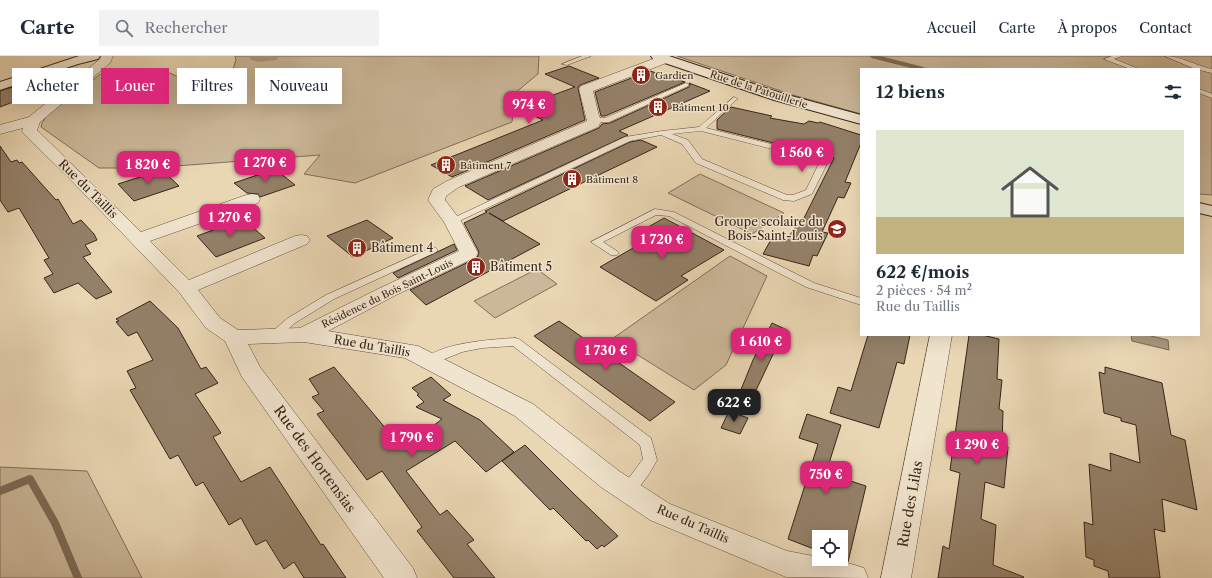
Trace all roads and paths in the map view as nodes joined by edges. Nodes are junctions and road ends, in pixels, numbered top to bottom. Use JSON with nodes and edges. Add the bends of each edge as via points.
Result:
{"nodes":[{"id":1,"x":94,"y":56,"type":"edge"},
{"id":2,"x":107,"y":56,"type":"edge"},
{"id":3,"x":588,"y":56,"type":"edge"},
{"id":4,"x":1119,"y":56,"type":"edge"},
{"id":5,"x":1168,"y":56,"type":"edge"},
{"id":6,"x":661,"y":57,"type":"edge"},
{"id":7,"x":566,"y":64,"type":"dead end"},
{"id":8,"x":1212,"y":64,"type":"edge"},
{"id":9,"x":1133,"y":68,"type":"edge"},
{"id":10,"x":1196,"y":68,"type":"edge"},
{"id":11,"x":1200,"y":69,"type":"edge"},
{"id":12,"x":1212,"y":71,"type":"edge"},
{"id":13,"x":686,"y":85,"type":"dead end"},
{"id":14,"x":0,"y":86,"type":"edge"},
{"id":15,"x":1200,"y":91,"type":"edge"},
{"id":16,"x":1212,"y":96,"type":"edge"},
{"id":17,"x":734,"y":99,"type":"dead end"},
{"id":18,"x":34,"y":120,"type":"junction"},
{"id":19,"x":595,"y":120,"type":"junction"},
{"id":20,"x":860,"y":120,"type":"edge"},
{"id":21,"x":701,"y":129,"type":"junction"},
{"id":22,"x":0,"y":130,"type":"edge"},
{"id":23,"x":662,"y":133,"type":"junction"},
{"id":24,"x":252,"y":199,"type":"dead end"},
{"id":25,"x":1200,"y":208,"type":"edge"},
{"id":26,"x":1212,"y":211,"type":"edge"},
{"id":27,"x":452,"y":221,"type":"junction"},
{"id":28,"x":138,"y":240,"type":"junction"},
{"id":29,"x":301,"y":240,"type":"dead end"},
{"id":30,"x":433,"y":250,"type":"dead end"},
{"id":31,"x":614,"y":252,"type":"dead end"},
{"id":32,"x":186,"y":288,"type":"junction"},
{"id":33,"x":860,"y":302,"type":"edge"},
{"id":34,"x":274,"y":335,"type":"junction"},
{"id":35,"x":304,"y":335,"type":"junction"},
{"id":36,"x":941,"y":336,"type":"edge"},
{"id":37,"x":234,"y":337,"type":"junction"},
{"id":38,"x":430,"y":361,"type":"junction"},
{"id":39,"x":627,"y":490,"type":"junction"},
{"id":40,"x":402,"y":578,"type":"edge"},
{"id":41,"x":853,"y":578,"type":"edge"},
{"id":42,"x":896,"y":578,"type":"edge"}],
"edges":[{"from":1,"to":14,"type":"street"},
{"from":2,"to":18,"type":"street","via":[[106,60]]},
{"from":3,"to":7,"type":"lane"},
{"from":4,"to":9,"type":"lane","via":[[1107,59]]},
{"from":5,"to":10,"type":"lane"},
{"from":6,"to":19,"type":"street","via":[[586,89]]},
{"from":6,"to":20,"type":"street","name":"Rue de la Patouillerie","via":[[779,97]]},
{"from":8,"to":10,"type":"lane"},
{"from":11,"to":12,"type":"lane"},
{"from":13,"to":19,"type":"lane","via":[[606,120]]},
{"from":15,"to":16,"type":"lane"},
{"from":17,"to":21,"type":"lane"},
{"from":18,"to":22,"type":"street"},
{"from":18,"to":28,"type":"street","name":"Rue du Taillis","via":[[29,131]]},
{"from":19,"to":27,"type":"street","name":"Résidence du Bois Saint-Louis","via":[[593,124],[439,192],[436,200]]},
{"from":21,"to":23,"type":"lane"},
{"from":21,"to":23,"type":"lane","via":[[825,160],[809,192],[798,197],[786,198],[699,161],[685,142]]},
{"from":23,"to":27,"type":"lane","via":[[628,140]]},
{"from":24,"to":28,"type":"street"},
{"from":25,"to":26,"type":"street"},
{"from":27,"to":35,"type":"street","name":"Résidence du Bois Saint-Louis","via":[[469,253]]},
{"from":28,"to":32,"type":"street","name":"Rue du Taillis"},
{"from":29,"to":32,"type":"street"},
{"from":30,"to":34,"type":"lane","via":[[328,298]]},
{"from":31,"to":33,"type":"lane","via":[[596,242],[655,212],[671,214],[810,285]]},
{"from":32,"to":37,"type":"street","name":"Rue du Taillis","via":[[213,323]]},
{"from":34,"to":35,"type":"street","name":"Rue du Taillis"},
{"from":34,"to":37,"type":"street","name":"Rue du Taillis"},
{"from":35,"to":38,"type":"street","name":"Rue du Taillis","via":[[410,351]]},
{"from":36,"to":42,"type":"street","name":"Rue des Lilas"},
{"from":37,"to":40,"type":"street","name":"Rue des Hortensias","via":[[250,371]]},
{"from":38,"to":39,"type":"street","name":"Rue du Taillis","via":[[524,410]]},
{"from":38,"to":39,"type":"lane","via":[[471,344],[515,342],[646,442],[650,460]]},
{"from":39,"to":41,"type":"street","name":"Rue du Taillis","via":[[660,512],[786,564]]}]}
